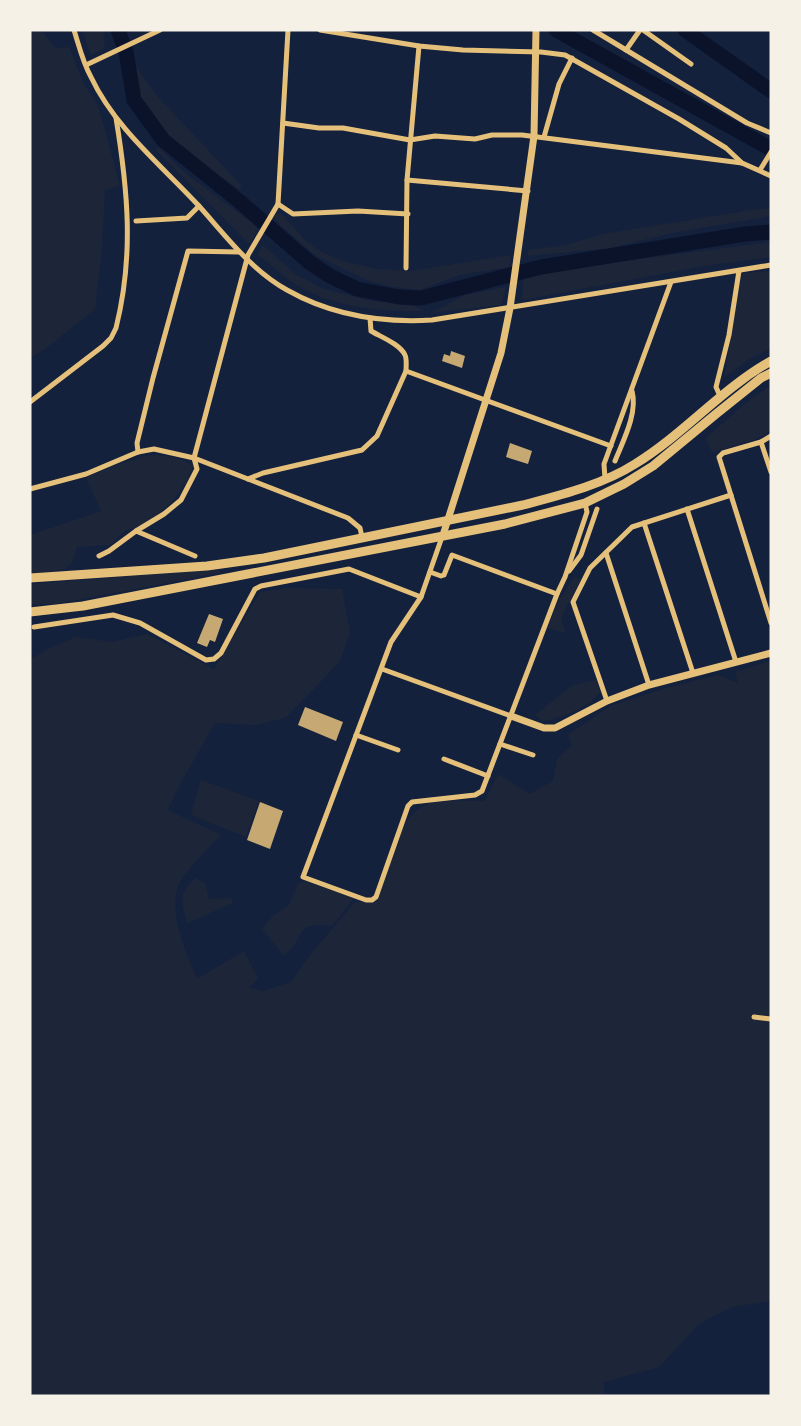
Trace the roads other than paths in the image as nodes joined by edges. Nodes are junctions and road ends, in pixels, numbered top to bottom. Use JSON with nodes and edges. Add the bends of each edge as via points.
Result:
{"nodes":[{"id":1,"x":74,"y":30,"type":"edge"},
{"id":2,"x":160,"y":30,"type":"edge"},
{"id":3,"x":288,"y":30,"type":"edge"},
{"id":4,"x":320,"y":30,"type":"edge"},
{"id":5,"x":592,"y":30,"type":"edge"},
{"id":6,"x":641,"y":30,"type":"edge"},
{"id":7,"x":536,"y":31,"type":"edge"},
{"id":8,"x":419,"y":46,"type":"junction"},
{"id":9,"x":626,"y":50,"type":"junction"},
{"id":10,"x":536,"y":52,"type":"junction"},
{"id":11,"x":572,"y":58,"type":"junction"},
{"id":12,"x":691,"y":64,"type":"dead end"},
{"id":13,"x":87,"y":65,"type":"junction"},
{"id":14,"x":115,"y":116,"type":"junction"},
{"id":15,"x":283,"y":123,"type":"junction"},
{"id":16,"x":771,"y":133,"type":"edge"},
{"id":17,"x":534,"y":136,"type":"junction"},
{"id":18,"x":543,"y":137,"type":"junction"},
{"id":19,"x":410,"y":140,"type":"junction"},
{"id":20,"x":771,"y":152,"type":"edge"},
{"id":21,"x":742,"y":163,"type":"junction"},
{"id":22,"x":761,"y":168,"type":"junction"},
{"id":23,"x":771,"y":176,"type":"edge"},
{"id":24,"x":407,"y":180,"type":"junction"},
{"id":25,"x":528,"y":191,"type":"junction"},
{"id":26,"x":278,"y":204,"type":"junction"},
{"id":27,"x":199,"y":206,"type":"junction"},
{"id":28,"x":408,"y":214,"type":"junction"},
{"id":29,"x":136,"y":221,"type":"dead end"},
{"id":30,"x":239,"y":252,"type":"junction"},
{"id":31,"x":248,"y":257,"type":"junction"},
{"id":32,"x":771,"y":265,"type":"edge"},
{"id":33,"x":406,"y":268,"type":"dead end"},
{"id":34,"x":739,"y":271,"type":"junction"},
{"id":35,"x":671,"y":282,"type":"junction"},
{"id":36,"x":511,"y":305,"type":"junction"},
{"id":37,"x":370,"y":318,"type":"junction"},
{"id":38,"x":771,"y":361,"type":"edge"},
{"id":39,"x":406,"y":371,"type":"junction"},
{"id":40,"x":771,"y":373,"type":"edge"},
{"id":41,"x":632,"y":391,"type":"junction"},
{"id":42,"x":720,"y":396,"type":"junction"},
{"id":43,"x":487,"y":400,"type":"junction"},
{"id":44,"x":30,"y":402,"type":"edge"},
{"id":45,"x":771,"y":436,"type":"edge"},
{"id":46,"x":761,"y":442,"type":"junction"},
{"id":47,"x":611,"y":446,"type":"junction"},
{"id":48,"x":138,"y":452,"type":"junction"},
{"id":49,"x":194,"y":458,"type":"junction"},
{"id":50,"x":615,"y":461,"type":"dead end"},
{"id":51,"x":771,"y":472,"type":"edge"},
{"id":52,"x":248,"y":479,"type":"junction"},
{"id":53,"x":605,"y":479,"type":"junction"},
{"id":54,"x":30,"y":489,"type":"edge"},
{"id":55,"x":730,"y":495,"type":"junction"},
{"id":56,"x":585,"y":503,"type":"junction"},
{"id":57,"x":597,"y":509,"type":"dead end"},
{"id":58,"x":687,"y":509,"type":"junction"},
{"id":59,"x":446,"y":521,"type":"junction"},
{"id":60,"x":644,"y":523,"type":"junction"},
{"id":61,"x":136,"y":531,"type":"junction"},
{"id":62,"x":443,"y":535,"type":"junction"},
{"id":63,"x":362,"y":537,"type":"junction"},
{"id":64,"x":606,"y":553,"type":"junction"},
{"id":65,"x":99,"y":556,"type":"dead end"},
{"id":66,"x":195,"y":556,"type":"dead end"},
{"id":67,"x":430,"y":572,"type":"junction"},
{"id":68,"x":565,"y":577,"type":"junction"},
{"id":69,"x":30,"y":578,"type":"edge"},
{"id":70,"x":248,"y":585,"type":"dead end"},
{"id":71,"x":255,"y":589,"type":"junction"},
{"id":72,"x":557,"y":594,"type":"junction"},
{"id":73,"x":421,"y":597,"type":"junction"},
{"id":74,"x":30,"y":612,"type":"edge"},
{"id":75,"x":771,"y":623,"type":"edge"},
{"id":76,"x":34,"y":627,"type":"dead end"},
{"id":77,"x":771,"y":653,"type":"edge"},
{"id":78,"x":736,"y":662,"type":"junction"},
{"id":79,"x":382,"y":669,"type":"junction"},
{"id":80,"x":693,"y":673,"type":"junction"},
{"id":81,"x":649,"y":685,"type":"junction"},
{"id":82,"x":607,"y":701,"type":"junction"},
{"id":83,"x":511,"y":716,"type":"junction"},
{"id":84,"x":356,"y":735,"type":"junction"},
{"id":85,"x":500,"y":744,"type":"junction"},
{"id":86,"x":398,"y":750,"type":"dead end"},
{"id":87,"x":533,"y":754,"type":"dead end"},
{"id":88,"x":444,"y":759,"type":"dead end"},
{"id":89,"x":488,"y":776,"type":"junction"},
{"id":90,"x":754,"y":1017,"type":"dead end"},
{"id":91,"x":771,"y":1019,"type":"edge"}],
"edges":[{"from":1,"to":13,"type":"street"},
{"from":2,"to":13,"type":"street"},
{"from":3,"to":15,"type":"street"},
{"from":4,"to":8,"type":"street"},
{"from":5,"to":9,"type":"street"},
{"from":6,"to":9,"type":"street"},
{"from":6,"to":12,"type":"street"},
{"from":7,"to":10,"type":"street"},
{"from":8,"to":10,"type":"street"},
{"from":8,"to":19,"type":"street"},
{"from":9,"to":16,"type":"street","via":[[747,123]]},
{"from":10,"to":11,"type":"street"},
{"from":10,"to":17,"type":"street"},
{"from":11,"to":18,"type":"street","via":[[559,84]]},
{"from":11,"to":21,"type":"street","via":[[726,148]]},
{"from":13,"to":14,"type":"street","via":[[91,79]]},
{"from":14,"to":27,"type":"street"},
{"from":14,"to":44,"type":"street","via":[[129,222],[116,328],[103,346]]},
{"from":15,"to":19,"type":"street","via":[[343,128]]},
{"from":15,"to":26,"type":"street"},
{"from":17,"to":18,"type":"street"},
{"from":17,"to":19,"type":"street","via":[[435,136]]},
{"from":17,"to":25,"type":"street"},
{"from":18,"to":21,"type":"street"},
{"from":19,"to":24,"type":"street"},
{"from":20,"to":22,"type":"street"},
{"from":21,"to":22,"type":"street"},
{"from":22,"to":23,"type":"street"},
{"from":24,"to":25,"type":"street"},
{"from":24,"to":28,"type":"street"},
{"from":25,"to":36,"type":"street"},
{"from":26,"to":28,"type":"street","via":[[293,214]]},
{"from":26,"to":31,"type":"street"},
{"from":27,"to":29,"type":"street","via":[[187,218]]},
{"from":27,"to":30,"type":"street"},
{"from":28,"to":33,"type":"street"},
{"from":30,"to":31,"type":"street"},
{"from":30,"to":48,"type":"street","via":[[188,251],[153,378]]},
{"from":31,"to":37,"type":"street","via":[[255,268],[293,293],[334,310]]},
{"from":31,"to":49,"type":"street"},
{"from":32,"to":34,"type":"street"},
{"from":34,"to":35,"type":"street"},
{"from":34,"to":42,"type":"street","via":[[716,387]]},
{"from":35,"to":36,"type":"street"},
{"from":35,"to":41,"type":"street"},
{"from":36,"to":37,"type":"street","via":[[432,320]]},
{"from":36,"to":43,"type":"street"},
{"from":37,"to":39,"type":"street","via":[[371,331],[405,355]]},
{"from":38,"to":42,"type":"highway"},
{"from":39,"to":43,"type":"street"},
{"from":39,"to":52,"type":"street","via":[[377,436],[362,450]]},
{"from":40,"to":56,"type":"highway","via":[[653,466]]},
{"from":41,"to":47,"type":"street"},
{"from":41,"to":50,"type":"street","via":[[632,412]]},
{"from":42,"to":53,"type":"highway","via":[[668,441]]},
{"from":43,"to":47,"type":"street"},
{"from":43,"to":59,"type":"street"},
{"from":45,"to":46,"type":"street"},
{"from":46,"to":51,"type":"street"},
{"from":46,"to":55,"type":"street","via":[[723,453],[719,458]]},
{"from":47,"to":53,"type":"street","via":[[604,464]]},
{"from":48,"to":49,"type":"street","via":[[154,449]]},
{"from":48,"to":54,"type":"street","via":[[86,474]]},
{"from":49,"to":52,"type":"street"},
{"from":49,"to":61,"type":"street","via":[[197,469],[181,500]]},
{"from":52,"to":63,"type":"street","via":[[348,518],[360,528]]},
{"from":53,"to":59,"type":"highway","via":[[564,495]]},
{"from":55,"to":58,"type":"street"},
{"from":55,"to":75,"type":"street"},
{"from":56,"to":62,"type":"highway"},
{"from":56,"to":68,"type":"street","via":[[587,513]]},
{"from":57,"to":68,"type":"street","via":[[580,555]]},
{"from":58,"to":60,"type":"street"},
{"from":58,"to":78,"type":"street"},
{"from":59,"to":62,"type":"street"},
{"from":59,"to":63,"type":"highway"},
{"from":60,"to":64,"type":"street","via":[[632,527]]},
{"from":60,"to":80,"type":"street"},
{"from":61,"to":65,"type":"street"},
{"from":61,"to":66,"type":"street"},
{"from":62,"to":67,"type":"street"},
{"from":62,"to":74,"type":"highway","via":[[83,606]]},
{"from":63,"to":69,"type":"highway","via":[[207,566]]},
{"from":64,"to":81,"type":"street"},
{"from":64,"to":82,"type":"street","via":[[590,568],[573,602]]},
{"from":67,"to":72,"type":"street","via":[[444,575],[452,555]]},
{"from":67,"to":73,"type":"street"},
{"from":68,"to":72,"type":"street"},
{"from":70,"to":71,"type":"street"},
{"from":71,"to":73,"type":"street","via":[[349,569]]},
{"from":71,"to":76,"type":"street","via":[[221,653],[214,659],[206,660],[140,623],[113,615]]},
{"from":72,"to":83,"type":"street"},
{"from":73,"to":79,"type":"street","via":[[391,642]]},
{"from":77,"to":78,"type":"street"},
{"from":78,"to":80,"type":"street"},
{"from":79,"to":83,"type":"street"},
{"from":79,"to":84,"type":"street"},
{"from":80,"to":81,"type":"street"},
{"from":81,"to":82,"type":"street"},
{"from":82,"to":83,"type":"street","via":[[549,729]]},
{"from":83,"to":85,"type":"street"},
{"from":84,"to":86,"type":"street"},
{"from":84,"to":89,"type":"street","via":[[303,877],[366,900],[376,897],[408,806],[419,800],[480,794]]},
{"from":85,"to":87,"type":"street"},
{"from":85,"to":89,"type":"street"},
{"from":88,"to":89,"type":"street"},
{"from":90,"to":91,"type":"street"}]}
